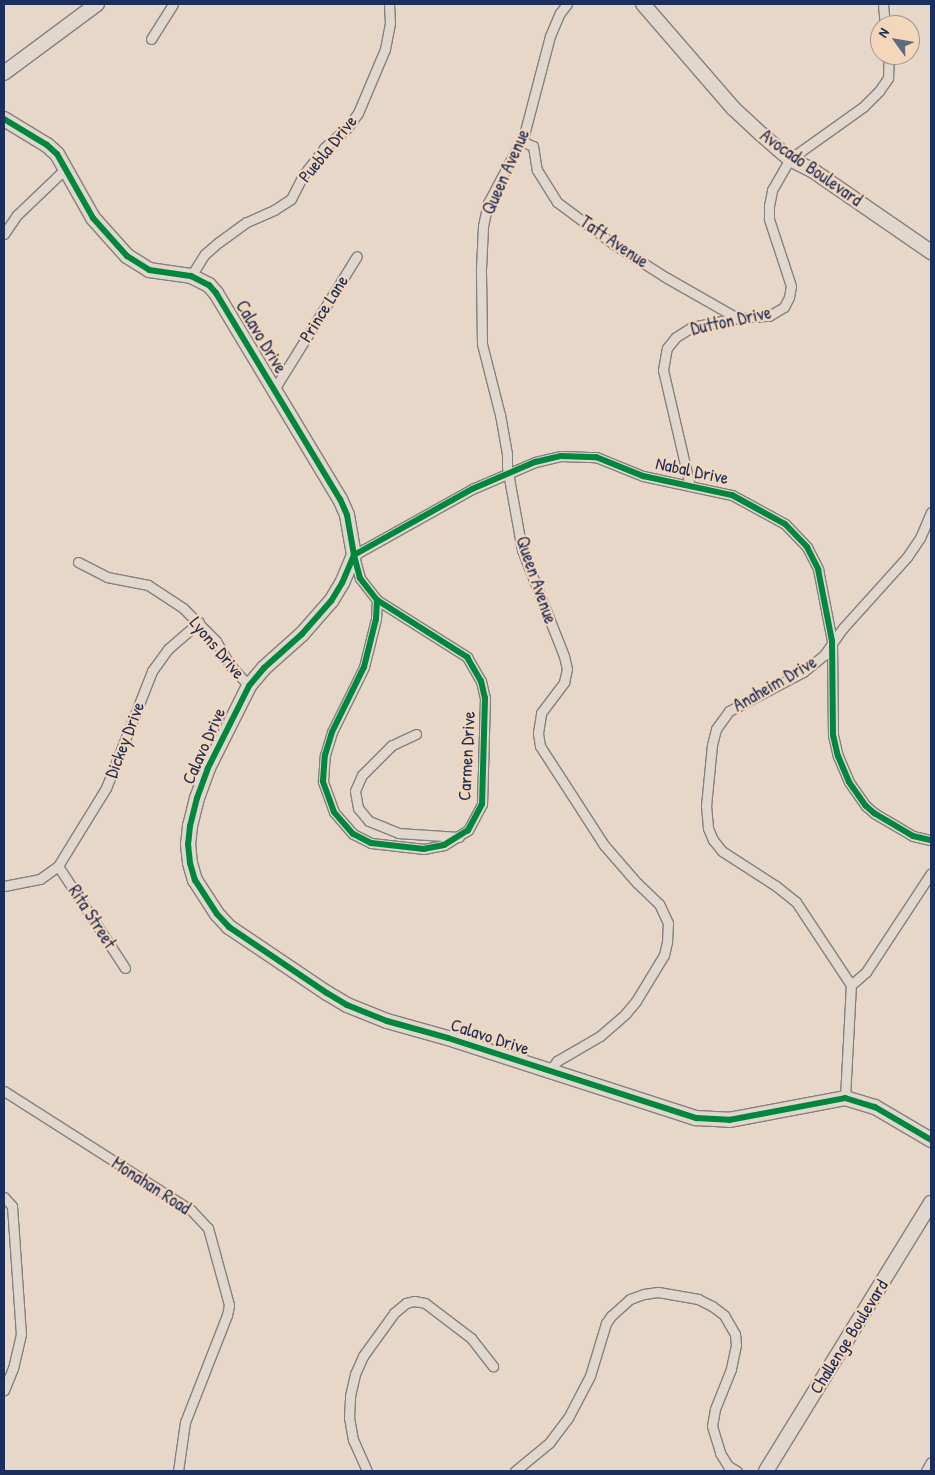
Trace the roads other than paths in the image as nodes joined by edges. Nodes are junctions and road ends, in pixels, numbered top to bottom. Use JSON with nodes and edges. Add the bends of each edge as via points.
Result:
{"nodes":[{"id":1,"x":97,"y":4,"type":"edge"},
{"id":2,"x":173,"y":4,"type":"edge"},
{"id":3,"x":389,"y":4,"type":"edge"},
{"id":4,"x":567,"y":4,"type":"edge"},
{"id":5,"x":643,"y":4,"type":"edge"},
{"id":6,"x":151,"y":39,"type":"dead end"},
{"id":7,"x":889,"y":65,"type":"edge"},
{"id":8,"x":4,"y":73,"type":"edge"},
{"id":9,"x":4,"y":119,"type":"edge"},
{"id":10,"x":521,"y":141,"type":"junction"},
{"id":11,"x":790,"y":159,"type":"junction"},
{"id":12,"x":66,"y":168,"type":"junction"},
{"id":13,"x":4,"y":234,"type":"edge"},
{"id":14,"x":931,"y":252,"type":"edge"},
{"id":15,"x":357,"y":256,"type":"dead end"},
{"id":16,"x":191,"y":276,"type":"junction"},
{"id":17,"x":737,"y":318,"type":"junction"},
{"id":18,"x":275,"y":388,"type":"junction"},
{"id":19,"x":508,"y":472,"type":"junction"},
{"id":20,"x":690,"y":486,"type":"junction"},
{"id":21,"x":931,"y":512,"type":"edge"},
{"id":22,"x":354,"y":555,"type":"junction"},
{"id":23,"x":78,"y":562,"type":"dead end"},
{"id":24,"x":377,"y":600,"type":"junction"},
{"id":25,"x":199,"y":622,"type":"junction"},
{"id":26,"x":832,"y":641,"type":"junction"},
{"id":27,"x":249,"y":686,"type":"junction"},
{"id":28,"x":416,"y":734,"type":"dead end"},
{"id":29,"x":459,"y":837,"type":"junction"},
{"id":30,"x":931,"y":840,"type":"edge"},
{"id":31,"x":58,"y":866,"type":"junction"},
{"id":32,"x":931,"y":873,"type":"edge"},
{"id":33,"x":4,"y":886,"type":"edge"},
{"id":34,"x":125,"y":968,"type":"dead end"},
{"id":35,"x":851,"y":985,"type":"junction"},
{"id":36,"x":549,"y":1072,"type":"junction"},
{"id":37,"x":4,"y":1091,"type":"edge"},
{"id":38,"x":845,"y":1098,"type":"junction"},
{"id":39,"x":931,"y":1140,"type":"edge"},
{"id":40,"x":4,"y":1198,"type":"edge"},
{"id":41,"x":931,"y":1203,"type":"edge"},
{"id":42,"x":494,"y":1366,"type":"dead end"},
{"id":43,"x":4,"y":1390,"type":"edge"},
{"id":44,"x":931,"y":1462,"type":"edge"},
{"id":45,"x":178,"y":1471,"type":"edge"},
{"id":46,"x":367,"y":1471,"type":"edge"},
{"id":47,"x":515,"y":1471,"type":"edge"},
{"id":48,"x":737,"y":1471,"type":"edge"},
{"id":49,"x":766,"y":1471,"type":"edge"},
{"id":50,"x":926,"y":1471,"type":"edge"}],
"edges":[{"from":1,"to":8,"type":"street"},
{"from":2,"to":6,"type":"street"},
{"from":3,"to":16,"type":"street","name":"Puebla Drive","via":[[390,23],[385,49],[358,113],[346,129],[324,148],[290,199],[247,222],[219,242],[205,254]]},
{"from":4,"to":10,"type":"street","name":"Queen Avenue","via":[[550,36]]},
{"from":5,"to":11,"type":"street","name":"Avocado Boulevard","via":[[733,108]]},
{"from":7,"to":11,"type":"street","name":"Dutton Drive","via":[[888,78],[874,97]]},
{"from":9,"to":12,"type":"street","name":"Calavo Drive","via":[[47,145]]},
{"from":10,"to":17,"type":"street","name":"Taft Avenue","via":[[533,146],[537,170],[557,202],[667,278]]},
{"from":10,"to":19,"type":"street","name":"Queen Avenue","via":[[488,203],[483,226],[481,269],[482,344],[500,415]]},
{"from":11,"to":14,"type":"street","name":"Avocado Boulevard","via":[[812,170]]},
{"from":11,"to":17,"type":"street","name":"Dutton Drive","via":[[772,190],[768,212],[790,280],[789,297],[775,314]]},
{"from":12,"to":13,"type":"street","via":[[17,214]]},
{"from":12,"to":16,"type":"street","name":"Calavo Drive","via":[[93,218],[128,256],[149,270]]},
{"from":15,"to":18,"type":"street","name":"Prince Lane"},
{"from":16,"to":18,"type":"street","name":"Calavo Drive","via":[[216,293]]},
{"from":17,"to":20,"type":"street","name":"Dutton Drive","via":[[686,329],[671,342],[664,356],[663,370]]},
{"from":18,"to":22,"type":"street","name":"Calavo Drive","via":[[348,515]]},
{"from":19,"to":20,"type":"street","name":"Nabal Drive","via":[[561,456],[596,457],[643,476]]},
{"from":19,"to":22,"type":"street","name":"Nabal Drive"},
{"from":19,"to":36,"type":"street","name":"Queen Avenue","via":[[522,550],[564,656],[566,670],[564,682],[541,713],[538,726],[540,746],[604,845],[659,904],[668,922],[664,955],[636,1001],[600,1036],[557,1061]]},
{"from":20,"to":26,"type":"street","name":"Nabal Drive","via":[[746,501],[776,518],[801,539],[818,569]]},
{"from":21,"to":26,"type":"street","name":"Anaheim Drive","via":[[920,538],[907,557]]},
{"from":22,"to":24,"type":"street","name":"Carmen Drive","via":[[360,578]]},
{"from":22,"to":27,"type":"street","name":"Calavo Drive","via":[[331,601]]},
{"from":23,"to":25,"type":"street","name":"Lyons Drive","via":[[106,577],[148,585]]},
{"from":24,"to":29,"type":"street","name":"Carmen Drive","via":[[467,657],[481,681],[485,698],[484,793],[476,818]]},
{"from":24,"to":29,"type":"street","name":"Carmen Drive","via":[[370,650],[332,732],[325,755],[323,781],[334,812],[353,834],[371,843],[424,849],[444,845]]},
{"from":25,"to":27,"type":"street","name":"Lyons Drive"},
{"from":25,"to":31,"type":"street","name":"Dickey Drive","via":[[168,650],[152,671],[106,788]]},
{"from":26,"to":30,"type":"street","name":"Nabal Drive","via":[[833,735],[849,782],[866,806],[886,821],[913,836]]},
{"from":26,"to":35,"type":"street","name":"Anaheim Drive","via":[[824,655],[803,672],[735,706],[723,716],[712,745],[706,818],[709,833],[722,851],[796,902]]},
{"from":27,"to":36,"type":"street","name":"Calavo Drive","via":[[208,768],[190,826],[188,844],[195,880],[217,914],[248,940],[347,1005],[387,1021]]},
{"from":28,"to":29,"type":"street","via":[[392,745],[362,775],[356,791],[358,808],[369,821],[398,833]]},
{"from":31,"to":33,"type":"street","via":[[40,879]]},
{"from":31,"to":34,"type":"street","name":"Rita Street"},
{"from":32,"to":35,"type":"street","via":[[866,972]]},
{"from":35,"to":38,"type":"street"},
{"from":36,"to":38,"type":"street","name":"Calavo Drive","via":[[696,1118],[729,1120]]},
{"from":37,"to":45,"type":"street","name":"Monahan Road","via":[[191,1210],[208,1228],[229,1305],[185,1422]]},
{"from":38,"to":39,"type":"street","name":"Calavo Drive","via":[[875,1107]]},
{"from":40,"to":43,"type":"street","via":[[12,1206],[20,1334],[13,1368]]},
{"from":41,"to":49,"type":"street","name":"Challenge Boulevard"},
{"from":42,"to":46,"type":"street","via":[[471,1338],[425,1303],[406,1303],[394,1313],[363,1356],[355,1374],[349,1418],[353,1440]]},
{"from":44,"to":50,"type":"street"},
{"from":47,"to":48,"type":"street","via":[[549,1443],[568,1418],[590,1376],[611,1316],[630,1299],[658,1292],[712,1306],[724,1315],[735,1334],[731,1369],[715,1409],[712,1426],[720,1453],[728,1466]]}]}
